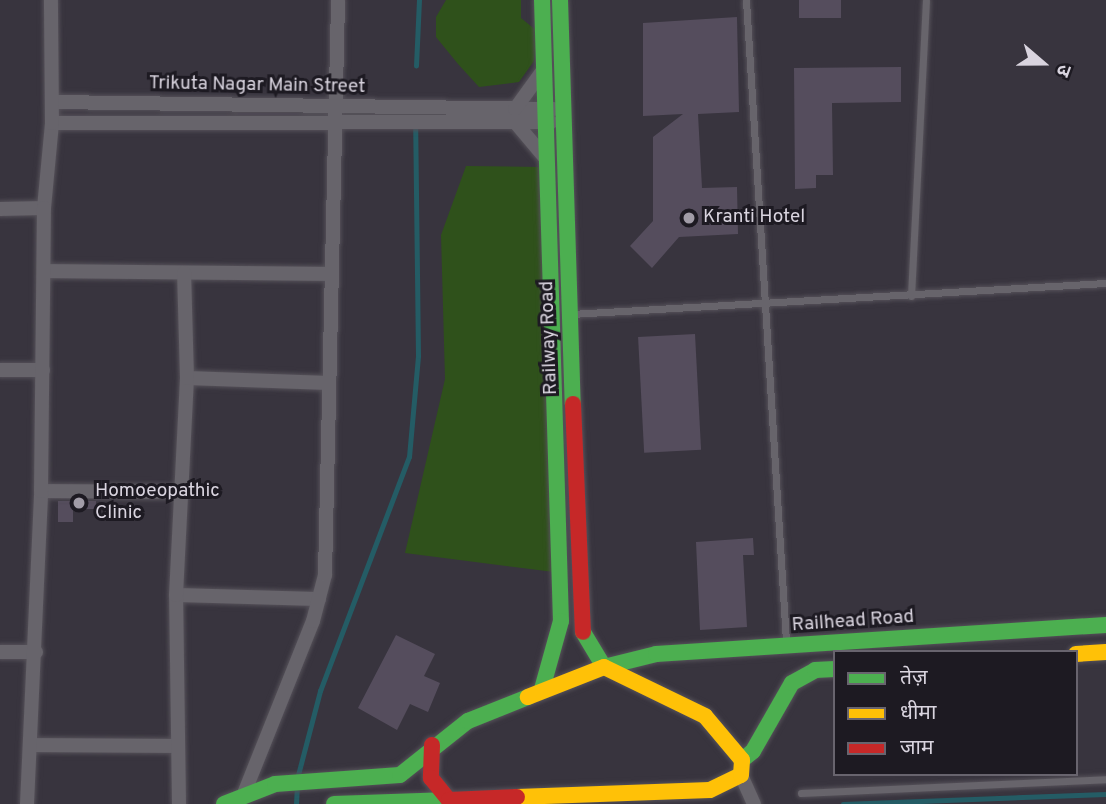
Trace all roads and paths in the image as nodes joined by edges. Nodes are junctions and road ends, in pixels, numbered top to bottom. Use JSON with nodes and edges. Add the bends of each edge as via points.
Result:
{"nodes":[{"id":1,"x":51,"y":0,"type":"edge"},
{"id":2,"x":338,"y":0,"type":"edge"},
{"id":3,"x":542,"y":0,"type":"edge"},
{"id":4,"x":560,"y":0,"type":"edge"},
{"id":5,"x":746,"y":0,"type":"edge"},
{"id":6,"x":926,"y":0,"type":"edge"},
{"id":7,"x":544,"y":69,"type":"junction"},
{"id":8,"x":52,"y":102,"type":"junction"},
{"id":9,"x":337,"y":114,"type":"junction"},
{"id":10,"x":515,"y":115,"type":"junction"},
{"id":11,"x":545,"y":115,"type":"junction"},
{"id":12,"x":563,"y":115,"type":"junction"},
{"id":13,"x":52,"y":123,"type":"junction"},
{"id":14,"x":547,"y":160,"type":"junction"},
{"id":15,"x":44,"y":208,"type":"junction"},
{"id":16,"x":0,"y":209,"type":"edge"},
{"id":17,"x":46,"y":271,"type":"junction"},
{"id":18,"x":184,"y":273,"type":"junction"},
{"id":19,"x":330,"y":274,"type":"junction"},
{"id":20,"x":1106,"y":283,"type":"edge"},
{"id":21,"x":911,"y":296,"type":"junction"},
{"id":22,"x":764,"y":306,"type":"junction"},
{"id":23,"x":570,"y":314,"type":"junction"},
{"id":24,"x":0,"y":370,"type":"edge"},
{"id":25,"x":43,"y":370,"type":"junction"},
{"id":26,"x":187,"y":378,"type":"junction"},
{"id":27,"x":329,"y":383,"type":"junction"},
{"id":28,"x":41,"y":491,"type":"junction"},
{"id":29,"x":183,"y":492,"type":"junction"},
{"id":30,"x":577,"y":511,"type":"junction"},
{"id":31,"x":558,"y":512,"type":"junction"},
{"id":32,"x":176,"y":595,"type":"junction"},
{"id":33,"x":319,"y":599,"type":"junction"},
{"id":34,"x":1106,"y":625,"type":"edge"},
{"id":35,"x":787,"y":648,"type":"junction"},
{"id":36,"x":0,"y":652,"type":"edge"},
{"id":37,"x":36,"y":652,"type":"junction"},
{"id":38,"x":1106,"y":652,"type":"edge"},
{"id":39,"x":1078,"y":654,"type":"edge"},
{"id":40,"x":604,"y":667,"type":"junction"},
{"id":41,"x":833,"y":668,"type":"edge"},
{"id":42,"x":542,"y":688,"type":"junction"},
{"id":43,"x":30,"y":745,"type":"junction"},
{"id":44,"x":432,"y":745,"type":"junction"},
{"id":45,"x":177,"y":746,"type":"junction"},
{"id":46,"x":742,"y":767,"type":"junction"},
{"id":47,"x":400,"y":775,"type":"junction"},
{"id":48,"x":1106,"y":779,"type":"edge"},
{"id":49,"x":801,"y":793,"type":"dead end"},
{"id":50,"x":243,"y":796,"type":"junction"},
{"id":51,"x":752,"y":799,"type":"edge"},
{"id":52,"x":449,"y":800,"type":"junction"},
{"id":53,"x":391,"y":802,"type":"edge"},
{"id":54,"x":27,"y":804,"type":"edge"},
{"id":55,"x":179,"y":804,"type":"edge"},
{"id":56,"x":224,"y":804,"type":"edge"},
{"id":57,"x":336,"y":804,"type":"edge"}],
"edges":[{"from":1,"to":8,"type":"street"},
{"from":2,"to":9,"type":"street"},
{"from":3,"to":7,"type":"main road"},
{"from":4,"to":12,"type":"main road","name":"Railway Road"},
{"from":5,"to":22,"type":"lane"},
{"from":6,"to":21,"type":"lane"},
{"from":7,"to":10,"type":"street"},
{"from":7,"to":11,"type":"main road"},
{"from":8,"to":9,"type":"street","name":"Trikuta Nagar Main Street"},
{"from":8,"to":13,"type":"street"},
{"from":9,"to":10,"type":"street","name":"Trikuta Nagar Main Street"},
{"from":9,"to":13,"type":"street"},
{"from":9,"to":19,"type":"street"},
{"from":10,"to":11,"type":"street","name":"Trikuta Nagar Main Street"},
{"from":10,"to":14,"type":"street"},
{"from":11,"to":12,"type":"street","name":"Trikuta Nagar Main Street"},
{"from":11,"to":14,"type":"main road"},
{"from":12,"to":23,"type":"main road","name":"Railway Road"},
{"from":13,"to":15,"type":"street"},
{"from":14,"to":31,"type":"main road"},
{"from":15,"to":16,"type":"street"},
{"from":15,"to":17,"type":"street"},
{"from":17,"to":18,"type":"street"},
{"from":17,"to":25,"type":"street"},
{"from":18,"to":19,"type":"street"},
{"from":18,"to":26,"type":"street"},
{"from":19,"to":27,"type":"street"},
{"from":20,"to":21,"type":"lane"},
{"from":21,"to":22,"type":"lane"},
{"from":22,"to":23,"type":"lane"},
{"from":22,"to":35,"type":"lane"},
{"from":23,"to":30,"type":"main road","name":"Railway Road"},
{"from":24,"to":25,"type":"street"},
{"from":25,"to":28,"type":"street"},
{"from":26,"to":27,"type":"street"},
{"from":26,"to":29,"type":"street"},
{"from":27,"to":33,"type":"street","via":[[328,540]]},
{"from":28,"to":29,"type":"street"},
{"from":28,"to":37,"type":"street"},
{"from":29,"to":32,"type":"street"},
{"from":30,"to":31,"type":"main road"},
{"from":30,"to":40,"type":"main road","name":"Railway Road","via":[[580,626],[586,644]]},
{"from":31,"to":42,"type":"main road","via":[[561,621]]},
{"from":32,"to":33,"type":"street"},
{"from":32,"to":45,"type":"street"},
{"from":33,"to":50,"type":"street"},
{"from":34,"to":35,"type":"main road","name":"Railhead Road"},
{"from":35,"to":40,"type":"main road","name":"Railhead Road","via":[[656,654]]},
{"from":36,"to":37,"type":"street"},
{"from":37,"to":43,"type":"street"},
{"from":38,"to":39,"type":"main road"},
{"from":40,"to":42,"type":"main road","name":"Railhead Road"},
{"from":40,"to":46,"type":"main road","via":[[705,716]]},
{"from":41,"to":46,"type":"main road","via":[[815,670],[792,683]]},
{"from":42,"to":44,"type":"main road","name":"Railhead Road","via":[[468,722]]},
{"from":43,"to":45,"type":"street"},
{"from":43,"to":54,"type":"street"},
{"from":44,"to":47,"type":"main road","name":"Railhead Road"},
{"from":44,"to":52,"type":"main road","via":[[431,778]]},
{"from":45,"to":55,"type":"street"},
{"from":46,"to":51,"type":"street"},
{"from":46,"to":52,"type":"main road","via":[[710,790],[683,794]]},
{"from":47,"to":50,"type":"main road","via":[[275,784]]},
{"from":47,"to":53,"type":"street"},
{"from":48,"to":49,"type":"lane"},
{"from":50,"to":56,"type":"main road"},
{"from":52,"to":53,"type":"main road"},
{"from":53,"to":57,"type":"main road"}]}
